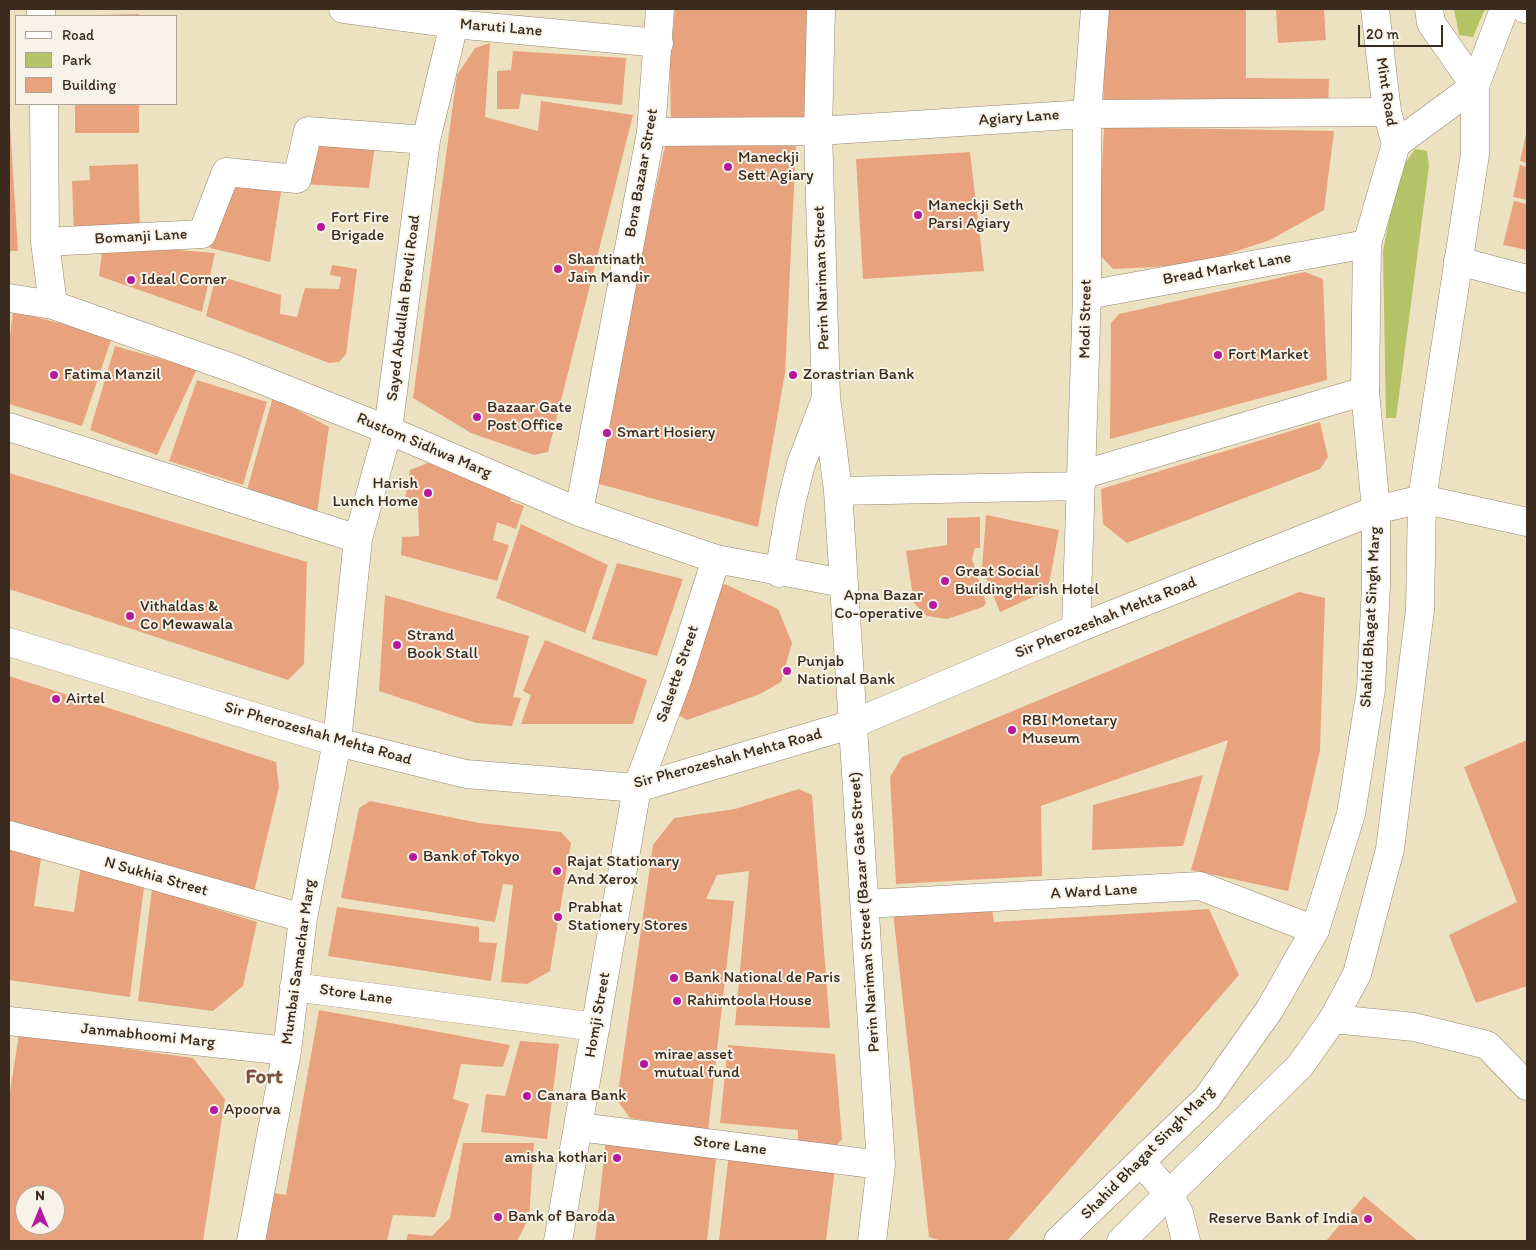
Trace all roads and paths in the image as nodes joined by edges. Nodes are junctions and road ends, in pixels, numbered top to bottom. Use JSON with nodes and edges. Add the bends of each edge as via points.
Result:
{"nodes":[{"id":1,"x":343,"y":9,"type":"edge"},
{"id":2,"x":660,"y":9,"type":"edge"},
{"id":3,"x":821,"y":9,"type":"edge"},
{"id":4,"x":1095,"y":9,"type":"edge"},
{"id":5,"x":1375,"y":9,"type":"edge"},
{"id":6,"x":1429,"y":9,"type":"edge"},
{"id":7,"x":1504,"y":9,"type":"edge"},
{"id":8,"x":454,"y":24,"type":"junction"},
{"id":9,"x":659,"y":43,"type":"junction"},
{"id":10,"x":1474,"y":86,"type":"junction"},
{"id":11,"x":44,"y":105,"type":"edge"},
{"id":12,"x":1387,"y":112,"type":"junction"},
{"id":13,"x":1088,"y":114,"type":"junction"},
{"id":14,"x":818,"y":131,"type":"junction"},
{"id":15,"x":651,"y":132,"type":"junction"},
{"id":16,"x":426,"y":140,"type":"junction"},
{"id":17,"x":1396,"y":144,"type":"junction"},
{"id":18,"x":45,"y":242,"type":"junction"},
{"id":19,"x":1367,"y":244,"type":"junction"},
{"id":20,"x":1458,"y":262,"type":"junction"},
{"id":21,"x":1527,"y":279,"type":"edge"},
{"id":22,"x":1086,"y":295,"type":"junction"},
{"id":23,"x":9,"y":298,"type":"edge"},
{"id":24,"x":53,"y":305,"type":"junction"},
{"id":25,"x":1365,"y":391,"type":"junction"},
{"id":26,"x":826,"y":397,"type":"junction"},
{"id":27,"x":9,"y":427,"type":"edge"},
{"id":28,"x":388,"y":430,"type":"junction"},
{"id":29,"x":1081,"y":481,"type":"junction"},
{"id":30,"x":838,"y":491,"type":"junction"},
{"id":31,"x":1422,"y":499,"type":"junction"},
{"id":32,"x":1376,"y":510,"type":"junction"},
{"id":33,"x":579,"y":512,"type":"junction"},
{"id":34,"x":1527,"y":522,"type":"edge"},
{"id":35,"x":358,"y":539,"type":"junction"},
{"id":36,"x":716,"y":560,"type":"junction"},
{"id":37,"x":779,"y":573,"type":"junction"},
{"id":38,"x":843,"y":582,"type":"junction"},
{"id":39,"x":1076,"y":629,"type":"junction"},
{"id":40,"x":9,"y":642,"type":"edge"},
{"id":41,"x":853,"y":724,"type":"junction"},
{"id":42,"x":337,"y":742,"type":"junction"},
{"id":43,"x":637,"y":788,"type":"junction"},
{"id":44,"x":9,"y":835,"type":"edge"},
{"id":45,"x":865,"y":904,"type":"junction"},
{"id":46,"x":303,"y":918,"type":"junction"},
{"id":47,"x":1315,"y":930,"type":"junction"},
{"id":48,"x":294,"y":987,"type":"junction"},
{"id":49,"x":1333,"y":1020,"type":"junction"},
{"id":50,"x":9,"y":1021,"type":"edge"},
{"id":51,"x":596,"y":1028,"type":"junction"},
{"id":52,"x":287,"y":1050,"type":"junction"},
{"id":53,"x":1527,"y":1086,"type":"edge"},
{"id":54,"x":579,"y":1127,"type":"junction"},
{"id":55,"x":1141,"y":1162,"type":"junction"},
{"id":56,"x":881,"y":1165,"type":"junction"},
{"id":57,"x":1169,"y":1194,"type":"junction"},
{"id":58,"x":251,"y":1241,"type":"edge"},
{"id":59,"x":558,"y":1241,"type":"edge"},
{"id":60,"x":872,"y":1241,"type":"edge"},
{"id":61,"x":1058,"y":1241,"type":"edge"},
{"id":62,"x":1121,"y":1241,"type":"edge"},
{"id":63,"x":1186,"y":1241,"type":"edge"}],
"edges":[{"from":1,"to":8,"type":"street","name":"Maruti Lane"},
{"from":2,"to":9,"type":"street","name":"Bora Bazaar Street"},
{"from":3,"to":14,"type":"street","name":"Perin Nariman Street"},
{"from":4,"to":13,"type":"street","name":"Modi Street"},
{"from":5,"to":12,"type":"street","name":"Mint Road"},
{"from":6,"to":10,"type":"street","via":[[1431,23]]},
{"from":7,"to":10,"type":"street"},
{"from":8,"to":9,"type":"street","name":"Maruti Lane"},
{"from":8,"to":16,"type":"street","name":"Sayed Abdullah Brevli Road"},
{"from":9,"to":15,"type":"street","name":"Bora Bazaar Street"},
{"from":10,"to":17,"type":"street"},
{"from":10,"to":20,"type":"street","via":[[1475,154]]},
{"from":11,"to":18,"type":"street"},
{"from":12,"to":13,"type":"street","name":"Agiary Lane"},
{"from":12,"to":17,"type":"street","name":"Mint Road"},
{"from":13,"to":14,"type":"street","name":"Agiary Lane"},
{"from":13,"to":22,"type":"street","name":"Modi Street"},
{"from":14,"to":15,"type":"street","name":"Agiary Lane"},
{"from":14,"to":26,"type":"street","name":"Perin Nariman Street"},
{"from":15,"to":33,"type":"street","name":"Bora Bazaar Street"},
{"from":16,"to":18,"type":"street","name":"Bomanji Lane","via":[[308,131],[297,179],[226,172],[202,234]]},
{"from":16,"to":28,"type":"street","name":"Sayed Abdullah Brevli Road"},
{"from":17,"to":19,"type":"street","name":"Shahid Bhagat Singh Marg"},
{"from":18,"to":24,"type":"street"},
{"from":19,"to":22,"type":"street","name":"Bread Market Lane"},
{"from":19,"to":25,"type":"street","name":"Shahid Bhagat Singh Marg"},
{"from":20,"to":21,"type":"street"},
{"from":20,"to":31,"type":"street"},
{"from":22,"to":29,"type":"street","name":"Modi Street"},
{"from":23,"to":24,"type":"street","name":"Rustom Sidhwa Marg"},
{"from":24,"to":28,"type":"street","name":"Rustom Sidhwa Marg","via":[[232,368]]},
{"from":25,"to":29,"type":"street"},
{"from":25,"to":32,"type":"street","name":"Shahid Bhagat Singh Marg"},
{"from":26,"to":30,"type":"street","name":"Perin Nariman Street"},
{"from":26,"to":37,"type":"street","name":"Perin Nariman Street","via":[[801,464]]},
{"from":27,"to":35,"type":"street"},
{"from":28,"to":33,"type":"street","name":"Rustom Sidhwa Marg"},
{"from":28,"to":35,"type":"street","name":"Sayed Abdullah Brevli Road"},
{"from":29,"to":30,"type":"street"},
{"from":29,"to":39,"type":"street","name":"Modi Street"},
{"from":30,"to":38,"type":"street","name":"Perin Nariman Street"},
{"from":31,"to":32,"type":"street","name":"Sir Pherozeshah Mehta Road"},
{"from":31,"to":34,"type":"street"},
{"from":31,"to":49,"type":"street","via":[[1420,610],[1390,848],[1357,974]]},
{"from":32,"to":39,"type":"street","name":"Sir Pherozeshah Mehta Road"},
{"from":32,"to":47,"type":"street","name":"Shahid Bhagat Singh Marg","via":[[1371,689],[1351,814]]},
{"from":33,"to":36,"type":"street","name":"Rustom Sidhwa Marg"},
{"from":35,"to":42,"type":"street","name":"Sayed Abdullah Brevli Road"},
{"from":36,"to":37,"type":"street","name":"Rustom Sidhwa Marg"},
{"from":36,"to":43,"type":"street","name":"Salsette Street","via":[[678,678]]},
{"from":37,"to":38,"type":"street","name":"Rustom Sidhwa Marg"},
{"from":38,"to":41,"type":"street","name":"Perin Nariman Street (Bazar Gate Street)"},
{"from":39,"to":41,"type":"street","name":"Sir Pherozeshah Mehta Road"},
{"from":40,"to":42,"type":"street","name":"Sir Pherozeshah Mehta Road"},
{"from":41,"to":43,"type":"street","name":"Sir Pherozeshah Mehta Road"},
{"from":41,"to":45,"type":"street","name":"Perin Nariman Street (Bazar Gate Street)"},
{"from":42,"to":43,"type":"street","name":"Sir Pherozeshah Mehta Road","via":[[466,774]]},
{"from":42,"to":46,"type":"street","name":"Mumbai Samachar Marg"},
{"from":43,"to":51,"type":"street","name":"Homji Street"},
{"from":44,"to":46,"type":"street","name":"N Sukhia Street"},
{"from":45,"to":47,"type":"street","name":"A Ward Lane","via":[[1200,886]]},
{"from":45,"to":56,"type":"street","name":"Perin Nariman Street (Bazar Gate Street)"},
{"from":46,"to":48,"type":"street","name":"Mumbai Samachar Marg"},
{"from":47,"to":55,"type":"street","name":"Shahid Bhagat Singh Marg","via":[[1270,1009],[1207,1098]]},
{"from":48,"to":51,"type":"street","name":"Store Lane"},
{"from":48,"to":52,"type":"street","name":"Mumbai Samachar Marg"},
{"from":49,"to":53,"type":"street","via":[[1414,1026],[1487,1045]]},
{"from":49,"to":57,"type":"street","via":[[1300,1066]]},
{"from":50,"to":52,"type":"street","name":"Janmabhoomi Marg"},
{"from":51,"to":54,"type":"street","name":"Homji Street"},
{"from":52,"to":58,"type":"street","name":"Mumbai Samachar Marg"},
{"from":54,"to":56,"type":"street","name":"Store Lane"},
{"from":54,"to":59,"type":"street","name":"Homji Street"},
{"from":55,"to":57,"type":"street"},
{"from":55,"to":61,"type":"street","name":"Shahid Bhagat Singh Marg"},
{"from":56,"to":60,"type":"street","name":"Perin Nariman Street (Bazar Gate Street)"},
{"from":57,"to":62,"type":"street"},
{"from":57,"to":63,"type":"street","via":[[1179,1213]]}]}
